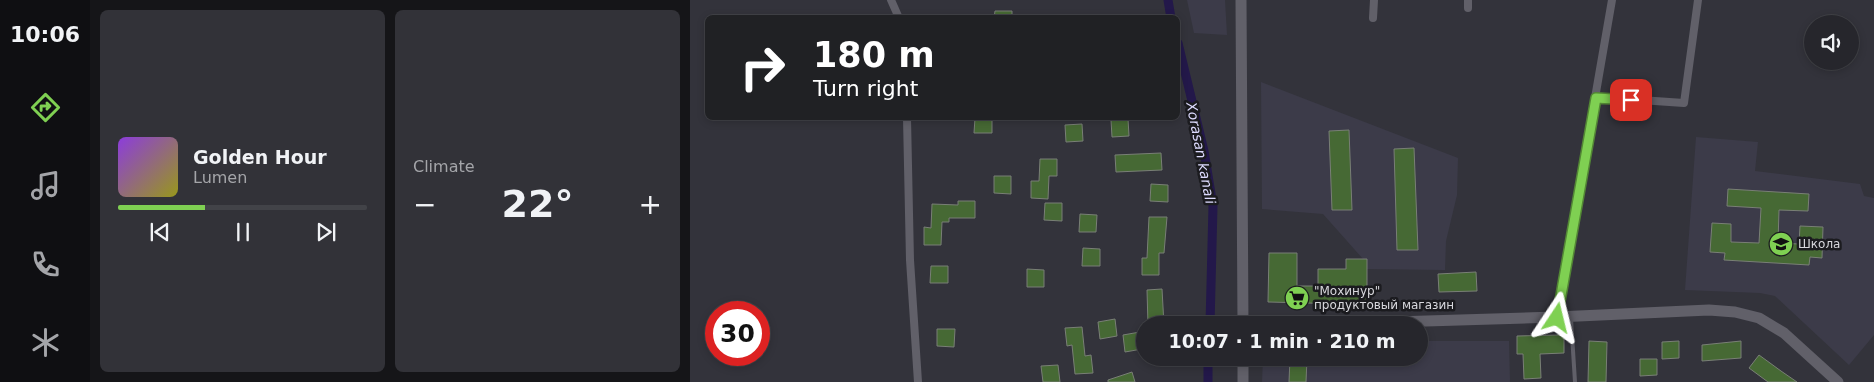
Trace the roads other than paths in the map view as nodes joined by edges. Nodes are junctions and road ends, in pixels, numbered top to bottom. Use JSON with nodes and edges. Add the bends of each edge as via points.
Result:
{"nodes":[{"id":1,"x":891,"y":0,"type":"edge"},
{"id":2,"x":1241,"y":0,"type":"edge"},
{"id":3,"x":1374,"y":0,"type":"edge"},
{"id":4,"x":1612,"y":0,"type":"edge"},
{"id":5,"x":1698,"y":0,"type":"edge"},
{"id":6,"x":898,"y":15,"type":"edge"},
{"id":7,"x":1374,"y":18,"type":"dead end"},
{"id":8,"x":1596,"y":98,"type":"junction"},
{"id":9,"x":907,"y":120,"type":"edge"},
{"id":10,"x":1243,"y":316,"type":"edge"},
{"id":11,"x":1571,"y":317,"type":"junction"},
{"id":12,"x":1557,"y":318,"type":"junction"},
{"id":13,"x":1428,"y":321,"type":"edge"},
{"id":14,"x":1243,"y":366,"type":"edge"},
{"id":15,"x":918,"y":382,"type":"edge"},
{"id":16,"x":1243,"y":382,"type":"edge"},
{"id":17,"x":1575,"y":382,"type":"edge"},
{"id":18,"x":1838,"y":382,"type":"edge"}],
"edges":[{"from":1,"to":6,"type":"street"},
{"from":2,"to":10,"type":"main road"},
{"from":3,"to":7,"type":"street"},
{"from":4,"to":8,"type":"street"},
{"from":5,"to":8,"type":"street","via":[[1684,103]]},
{"from":8,"to":12,"type":"street"},
{"from":9,"to":15,"type":"street","via":[[910,260]]},
{"from":11,"to":12,"type":"main road"},
{"from":11,"to":17,"type":"lane"},
{"from":11,"to":18,"type":"main road","via":[[1709,310],[1735,312],[1759,318],[1784,333]]},
{"from":12,"to":13,"type":"main road"},
{"from":14,"to":16,"type":"main road"}]}
